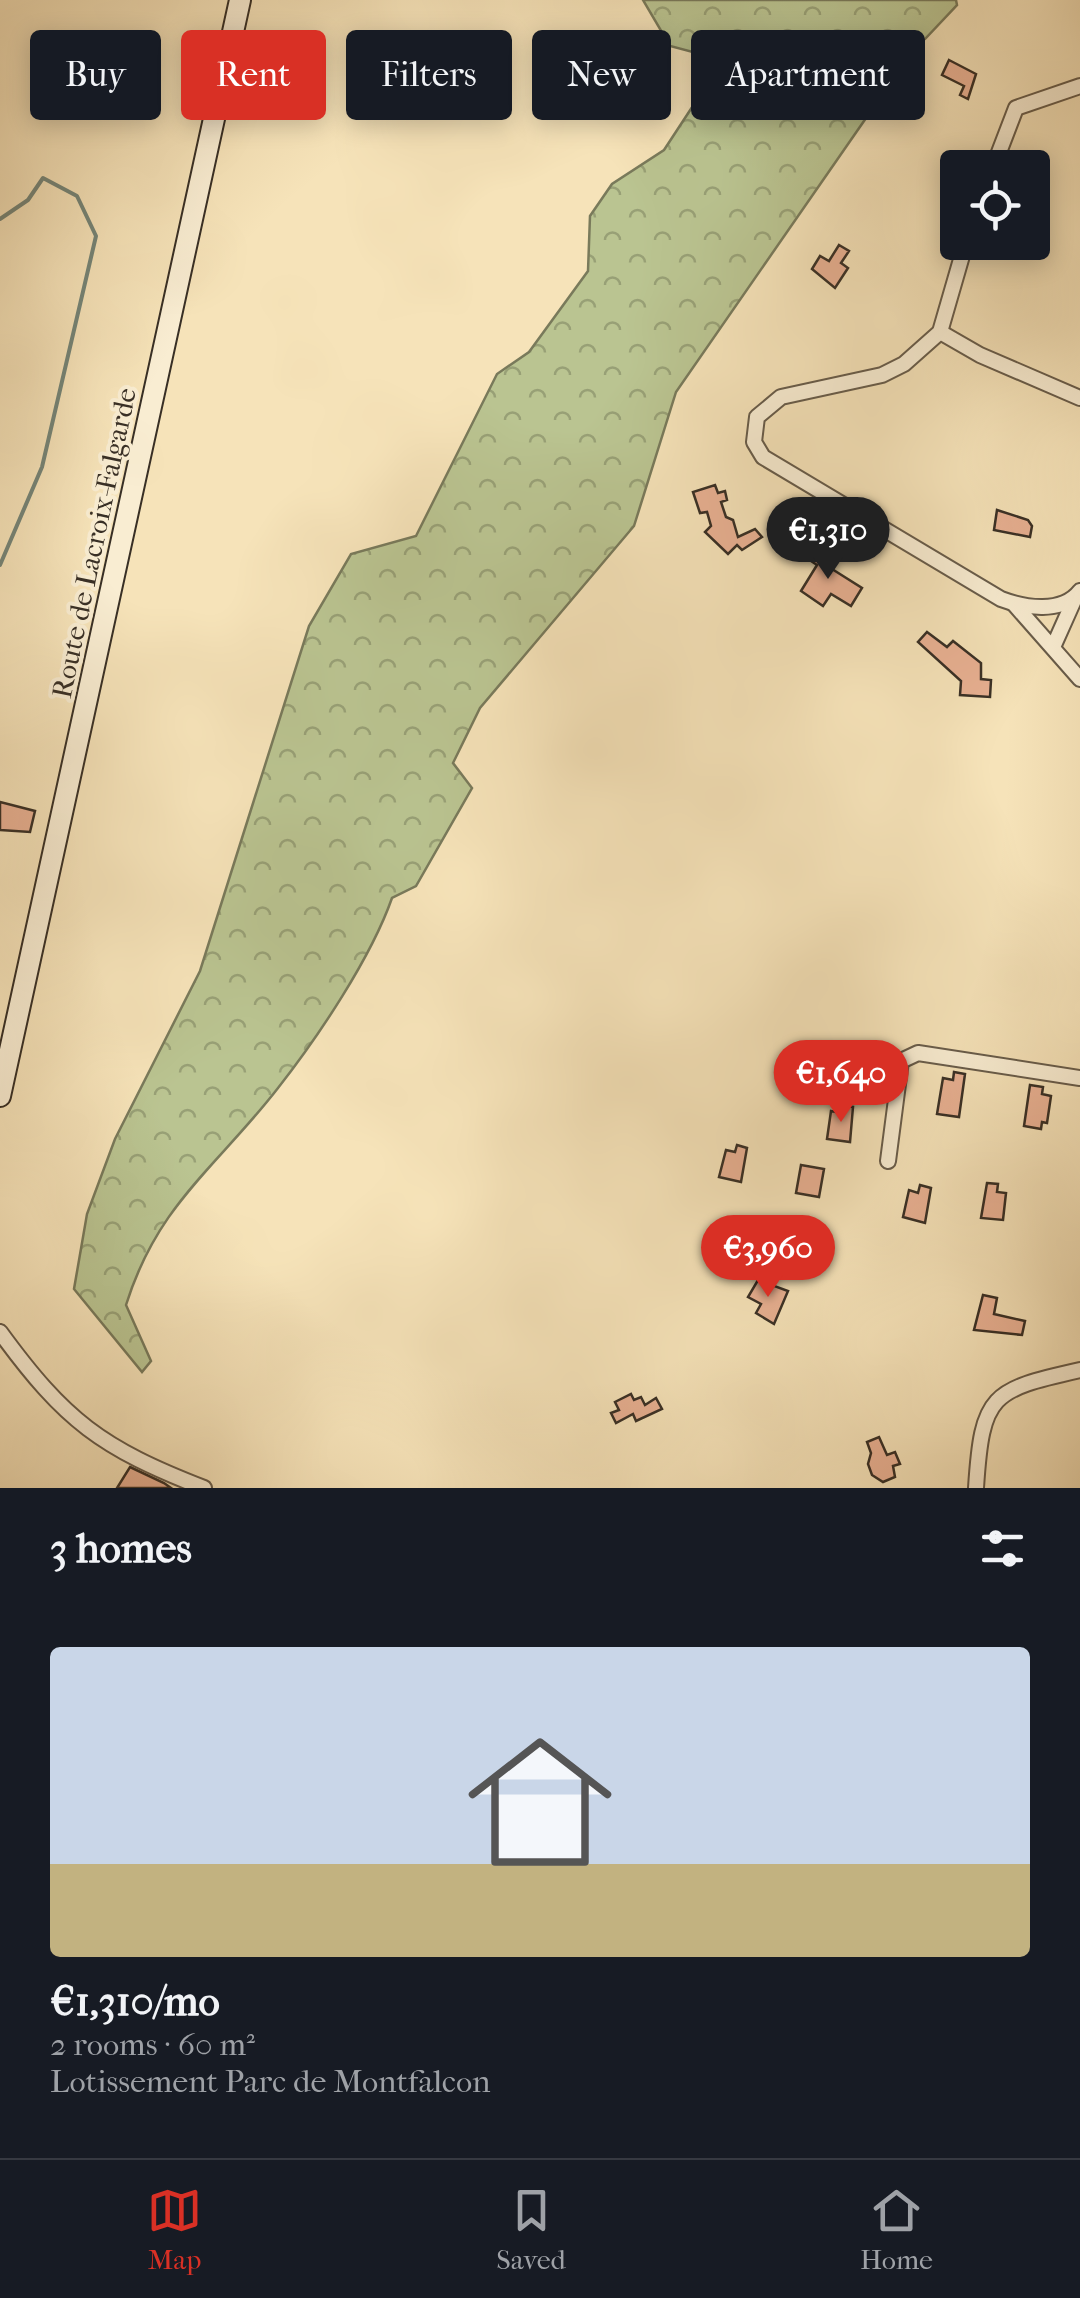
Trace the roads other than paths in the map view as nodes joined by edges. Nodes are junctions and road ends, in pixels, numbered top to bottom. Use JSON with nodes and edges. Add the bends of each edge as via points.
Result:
{"nodes":[{"id":1,"x":240,"y":0,"type":"edge"},
{"id":2,"x":1080,"y":86,"type":"edge"},
{"id":3,"x":1000,"y":150,"type":"edge"},
{"id":4,"x":961,"y":260,"type":"edge"},
{"id":5,"x":940,"y":332,"type":"junction"},
{"id":6,"x":1080,"y":398,"type":"edge"},
{"id":7,"x":1078,"y":594,"type":"edge"},
{"id":8,"x":1013,"y":604,"type":"junction"},
{"id":9,"x":1054,"y":644,"type":"junction"},
{"id":10,"x":1080,"y":679,"type":"edge"},
{"id":11,"x":1080,"y":1078,"type":"edge"},
{"id":12,"x":0,"y":1096,"type":"edge"},
{"id":13,"x":888,"y":1161,"type":"dead end"},
{"id":14,"x":0,"y":1332,"type":"edge"},
{"id":15,"x":1080,"y":1370,"type":"edge"},
{"id":16,"x":204,"y":1488,"type":"edge"},
{"id":17,"x":976,"y":1488,"type":"edge"}],
"edges":[{"from":1,"to":12,"type":"main road","name":"Route de Lacroix-Falgarde"},
{"from":2,"to":3,"type":"street","via":[[1016,108]]},
{"from":4,"to":5,"type":"street"},
{"from":5,"to":6,"type":"street"},
{"from":5,"to":8,"type":"street","via":[[894,371],[781,397],[757,417],[754,442],[763,457]]},
{"from":7,"to":8,"type":"street","via":[[1056,605]]},
{"from":7,"to":9,"type":"street"},
{"from":8,"to":9,"type":"street"},
{"from":9,"to":10,"type":"street"},
{"from":11,"to":13,"type":"street","via":[[906,1055]]},
{"from":14,"to":16,"type":"street","via":[[65,1413],[142,1462]]},
{"from":15,"to":17,"type":"street","via":[[1004,1391],[990,1407],[979,1443]]}]}
